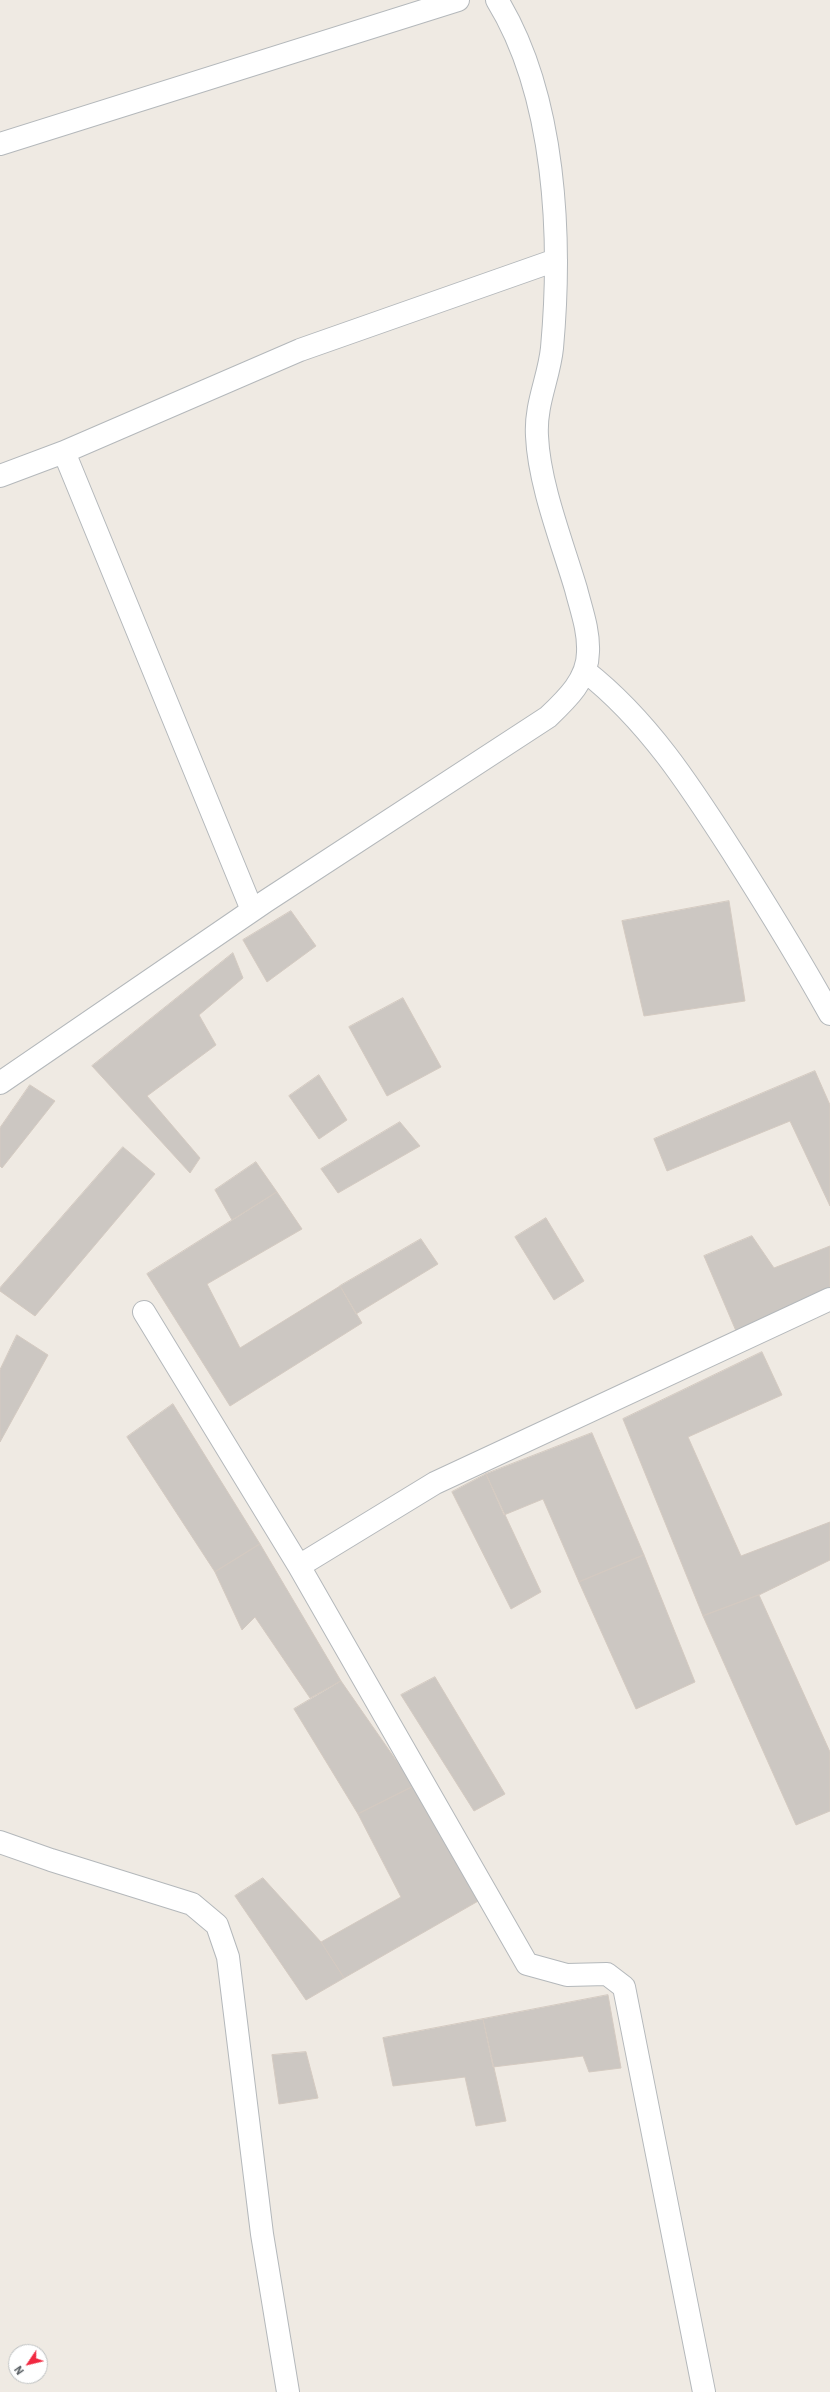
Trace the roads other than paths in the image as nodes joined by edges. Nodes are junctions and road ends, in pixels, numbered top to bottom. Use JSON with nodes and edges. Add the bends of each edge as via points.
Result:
{"nodes":[{"id":1,"x":458,"y":0,"type":"edge"},
{"id":2,"x":497,"y":0,"type":"edge"},
{"id":3,"x":0,"y":144,"type":"edge"},
{"id":4,"x":556,"y":260,"type":"junction"},
{"id":5,"x":64,"y":452,"type":"junction"},
{"id":6,"x":0,"y":476,"type":"edge"},
{"id":7,"x":585,"y":671,"type":"junction"},
{"id":8,"x":252,"y":910,"type":"junction"},
{"id":9,"x":830,"y":1014,"type":"edge"},
{"id":10,"x":0,"y":1083,"type":"edge"},
{"id":11,"x":830,"y":1299,"type":"edge"},
{"id":12,"x":144,"y":1312,"type":"dead end"},
{"id":13,"x":299,"y":1566,"type":"junction"},
{"id":14,"x":0,"y":1842,"type":"edge"},
{"id":15,"x":288,"y":2392,"type":"edge"},
{"id":16,"x":704,"y":2392,"type":"edge"}],
"edges":[{"from":1,"to":3,"type":"street"},
{"from":2,"to":4,"type":"street","via":[[506,15],[531,77],[547,138]]},
{"from":4,"to":5,"type":"street","via":[[300,350]]},
{"from":4,"to":7,"type":"street","via":[[557,285],[551,351],[539,399],[536,436],[541,469],[585,622],[588,652]]},
{"from":5,"to":6,"type":"street"},
{"from":5,"to":8,"type":"street"},
{"from":7,"to":8,"type":"street","via":[[571,694],[548,717]]},
{"from":7,"to":9,"type":"street","via":[[636,718],[689,784],[794,950]]},
{"from":8,"to":10,"type":"street"},
{"from":11,"to":13,"type":"street","via":[[435,1483]]},
{"from":12,"to":13,"type":"street"},
{"from":13,"to":16,"type":"street","via":[[527,1964],[567,1975],[608,1974],[624,1987]]},
{"from":14,"to":15,"type":"street","via":[[192,1904],[216,1925],[228,1957],[262,2234]]}]}
